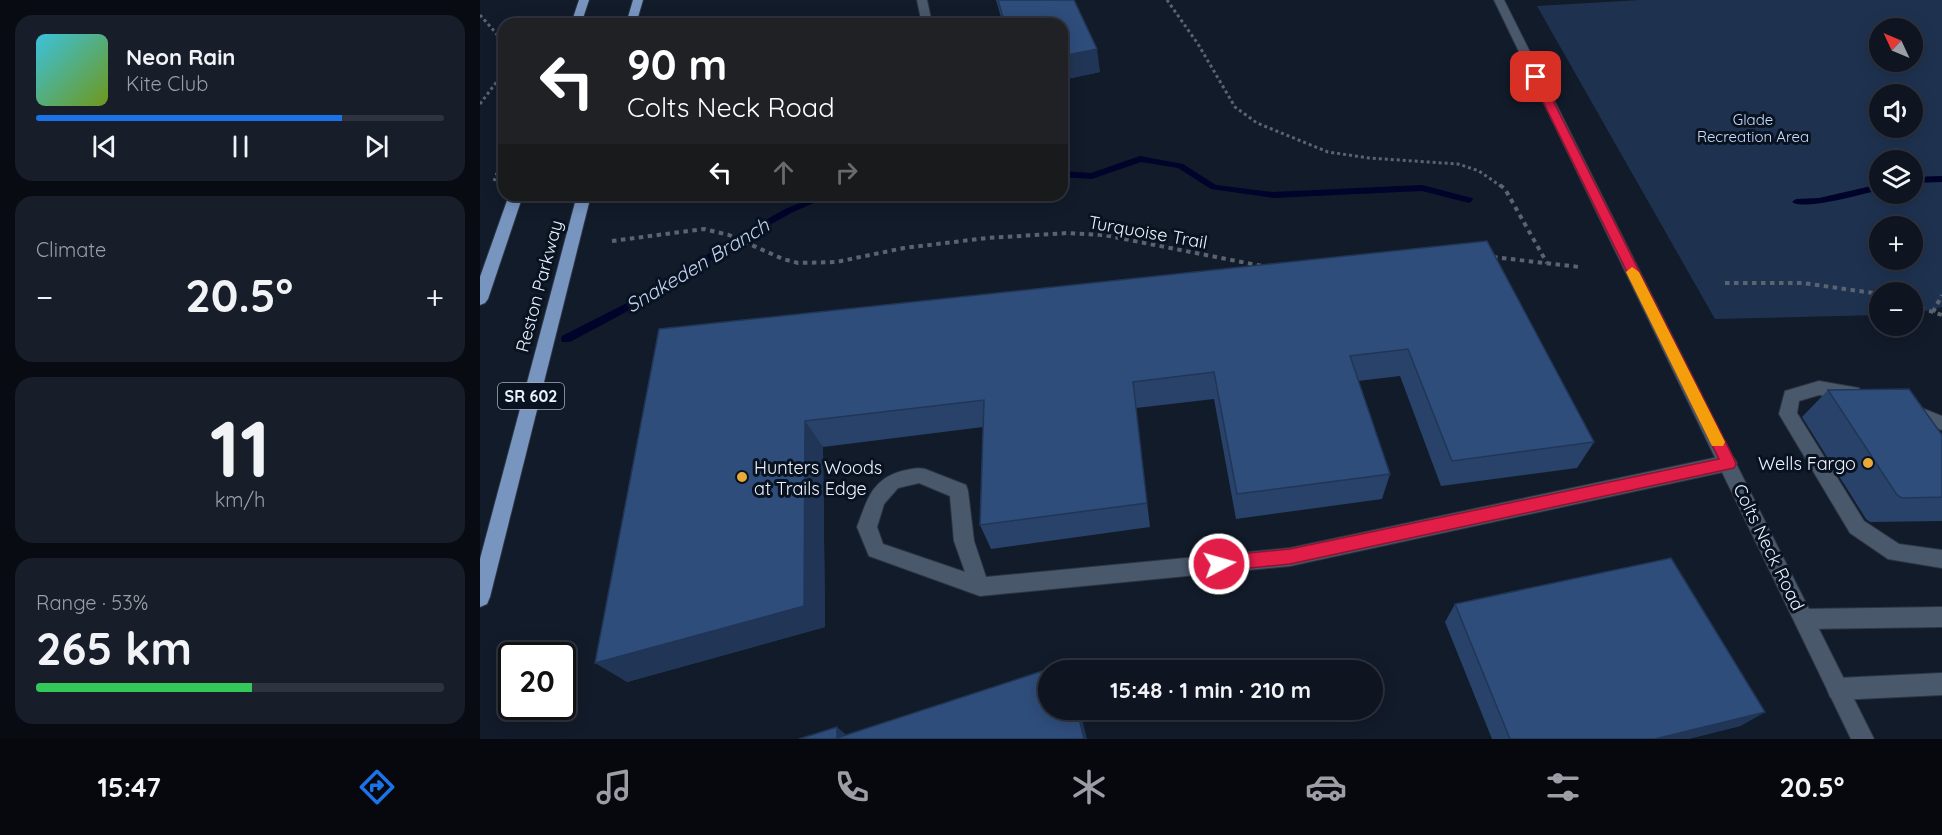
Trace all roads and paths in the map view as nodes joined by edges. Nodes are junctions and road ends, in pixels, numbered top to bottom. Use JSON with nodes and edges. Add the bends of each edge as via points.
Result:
{"nodes":[{"id":1,"x":585,"y":0,"type":"edge"},
{"id":2,"x":638,"y":0,"type":"edge"},
{"id":3,"x":922,"y":0,"type":"edge"},
{"id":4,"x":1167,"y":0,"type":"edge"},
{"id":5,"x":1499,"y":0,"type":"edge"},
{"id":6,"x":481,"y":18,"type":"edge"},
{"id":7,"x":578,"y":18,"type":"edge"},
{"id":8,"x":633,"y":18,"type":"edge"},
{"id":9,"x":926,"y":18,"type":"edge"},
{"id":10,"x":498,"y":39,"type":"edge"},
{"id":11,"x":498,"y":80,"type":"edge"},
{"id":12,"x":480,"y":104,"type":"edge"},
{"id":13,"x":514,"y":201,"type":"edge"},
{"id":14,"x":582,"y":201,"type":"edge"},
{"id":15,"x":612,"y":241,"type":"dead end"},
{"id":16,"x":1485,"y":256,"type":"edge"},
{"id":17,"x":1548,"y":264,"type":"junction"},
{"id":18,"x":1266,"y":267,"type":"edge"},
{"id":19,"x":1578,"y":267,"type":"dead end"},
{"id":20,"x":1725,"y":283,"type":"dead end"},
{"id":21,"x":1869,"y":292,"type":"edge"},
{"id":22,"x":1942,"y":295,"type":"edge"},
{"id":23,"x":480,"y":299,"type":"edge"},
{"id":24,"x":1923,"y":309,"type":"edge"},
{"id":25,"x":1933,"y":312,"type":"junction"},
{"id":26,"x":1942,"y":315,"type":"edge"},
{"id":27,"x":1874,"y":398,"type":"edge"},
{"id":28,"x":1894,"y":405,"type":"edge"},
{"id":29,"x":1942,"y":423,"type":"edge"},
{"id":30,"x":1728,"y":464,"type":"junction"},
{"id":31,"x":1942,"y":559,"type":"edge"},
{"id":32,"x":980,"y":587,"type":"junction"},
{"id":33,"x":480,"y":597,"type":"edge"},
{"id":34,"x":1942,"y":616,"type":"edge"},
{"id":35,"x":1805,"y":618,"type":"junction"},
{"id":36,"x":1942,"y":684,"type":"edge"},
{"id":37,"x":1838,"y":689,"type":"junction"},
{"id":38,"x":1863,"y":739,"type":"edge"}],
"edges":[{"from":1,"to":7,"type":"main road"},
{"from":2,"to":8,"type":"main road"},
{"from":3,"to":9,"type":"street"},
{"from":4,"to":17,"type":"path","via":[[1235,107],[1244,115],[1328,152],[1458,164],[1479,171],[1505,189]]},
{"from":5,"to":30,"type":"street","name":"Colts Neck Road"},
{"from":6,"to":10,"type":"path"},
{"from":11,"to":12,"type":"path"},
{"from":13,"to":23,"type":"main road"},
{"from":14,"to":33,"type":"main road","name":"Reston Parkway","number":"SR 602"},
{"from":15,"to":18,"type":"path","name":"Turquoise Trail","via":[[704,229],[729,235],[783,259],[808,263],[987,238],[1080,234],[1152,243]]},
{"from":16,"to":17,"type":"path"},
{"from":17,"to":19,"type":"path"},
{"from":20,"to":21,"type":"path","via":[[1803,283]]},
{"from":22,"to":25,"type":"path"},
{"from":24,"to":25,"type":"path"},
{"from":25,"to":26,"type":"path"},
{"from":27,"to":31,"type":"street","via":[[1819,388],[1791,396],[1788,414],[1857,527],[1895,553]]},
{"from":28,"to":29,"type":"street"},
{"from":30,"to":32,"type":"street","via":[[1290,557]]},
{"from":30,"to":35,"type":"street","name":"Colts Neck Road"},
{"from":32,"to":32,"type":"street","via":[[964,541],[959,491],[919,475],[892,482],[876,500],[867,527],[876,550]]},
{"from":34,"to":35,"type":"street"},
{"from":35,"to":37,"type":"street","name":"Colts Neck Road"},
{"from":36,"to":37,"type":"street"},
{"from":37,"to":38,"type":"street","name":"Colts Neck Road"}]}
